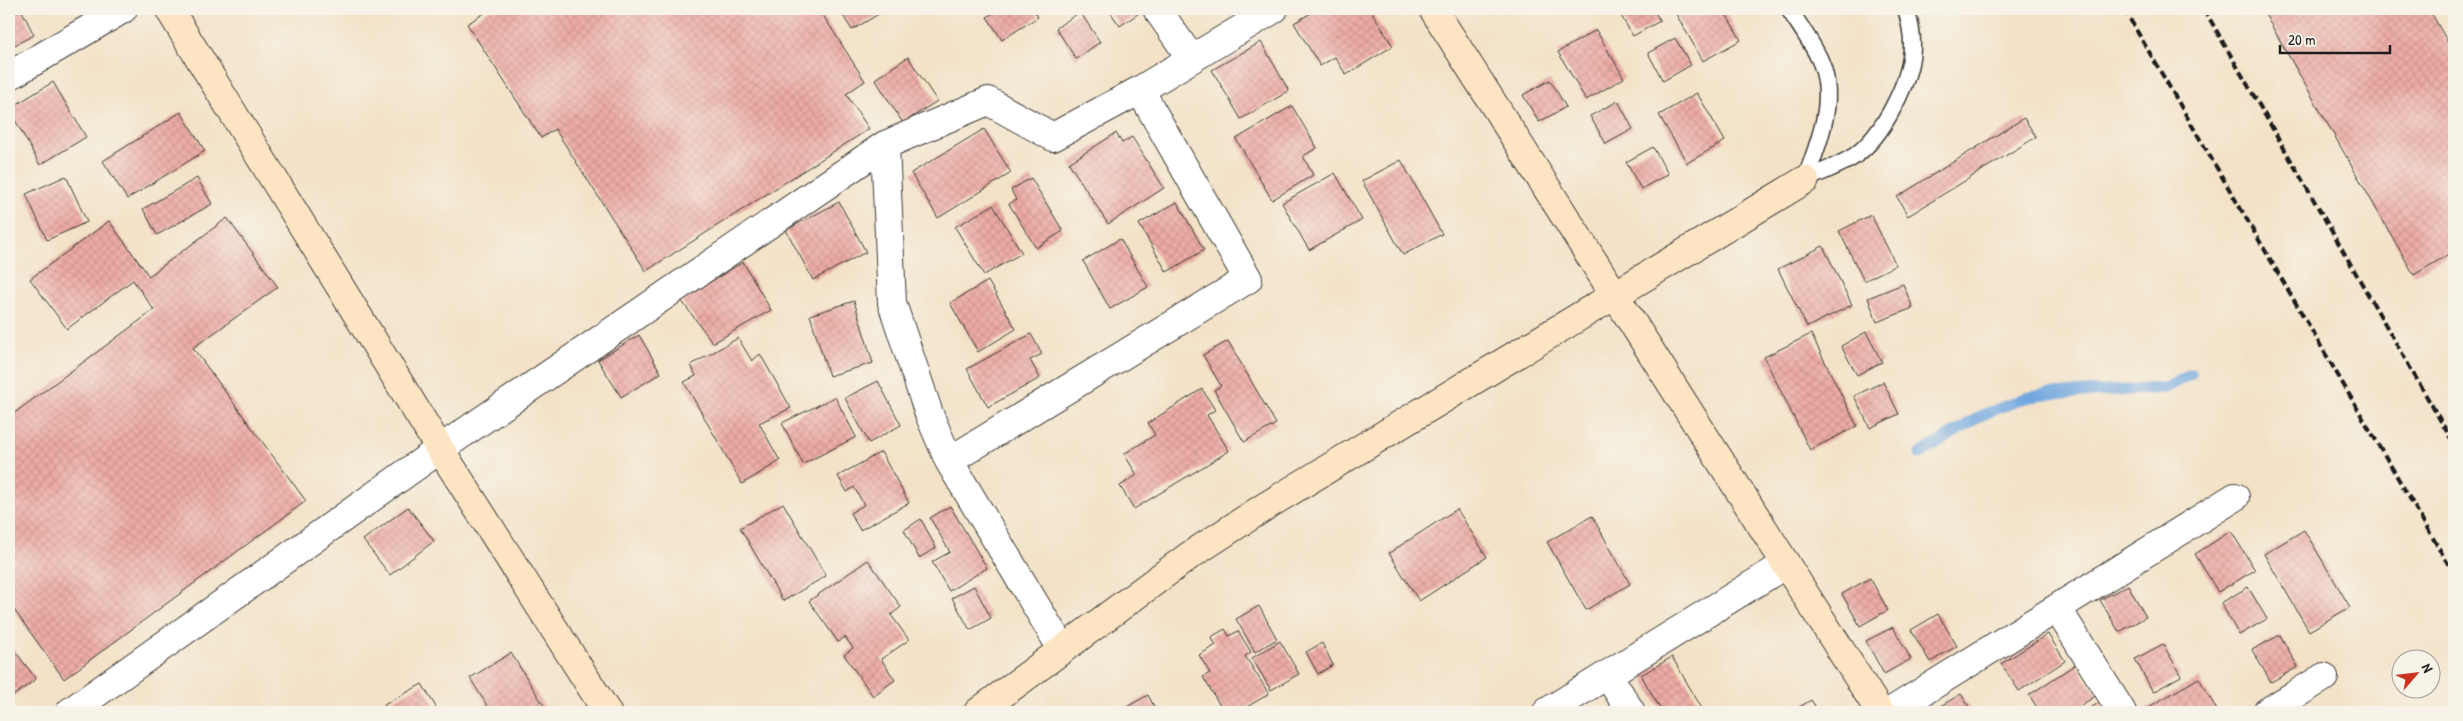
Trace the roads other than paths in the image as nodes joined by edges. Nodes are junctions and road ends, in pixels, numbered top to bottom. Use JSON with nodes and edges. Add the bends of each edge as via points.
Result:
{"nodes":[{"id":1,"x":123,"y":9,"type":"edge"},
{"id":2,"x":169,"y":9,"type":"edge"},
{"id":3,"x":1157,"y":9,"type":"edge"},
{"id":4,"x":1274,"y":9,"type":"edge"},
{"id":5,"x":1433,"y":9,"type":"edge"},
{"id":6,"x":1790,"y":9,"type":"edge"},
{"id":7,"x":1906,"y":9,"type":"edge"},
{"id":8,"x":1190,"y":57,"type":"junction"},
{"id":9,"x":9,"y":76,"type":"edge"},
{"id":10,"x":1140,"y":90,"type":"junction"},
{"id":11,"x":885,"y":145,"type":"junction"},
{"id":12,"x":1804,"y":180,"type":"junction"},
{"id":13,"x":1615,"y":294,"type":"junction"},
{"id":14,"x":440,"y":449,"type":"junction"},
{"id":15,"x":949,"y":460,"type":"junction"},
{"id":16,"x":2235,"y":497,"type":"dead end"},
{"id":17,"x":1786,"y":564,"type":"junction"},
{"id":18,"x":2057,"y":608,"type":"junction"},
{"id":19,"x":1062,"y":649,"type":"junction"},
{"id":20,"x":1608,"y":674,"type":"junction"},
{"id":21,"x":2324,"y":677,"type":"dead end"},
{"id":22,"x":70,"y":712,"type":"edge"},
{"id":23,"x":607,"y":712,"type":"edge"},
{"id":24,"x":978,"y":712,"type":"edge"},
{"id":25,"x":1547,"y":712,"type":"edge"},
{"id":26,"x":1631,"y":712,"type":"edge"},
{"id":27,"x":1880,"y":712,"type":"edge"},
{"id":28,"x":1890,"y":712,"type":"edge"},
{"id":29,"x":2122,"y":712,"type":"edge"},
{"id":30,"x":2267,"y":712,"type":"edge"}],
"edges":[{"from":1,"to":9,"type":"street"},
{"from":2,"to":14,"type":"street"},
{"from":3,"to":8,"type":"street"},
{"from":4,"to":8,"type":"street"},
{"from":5,"to":13,"type":"street"},
{"from":6,"to":12,"type":"lane","via":[[1820,60],[1828,94],[1823,126]]},
{"from":7,"to":12,"type":"lane","via":[[1912,44],[1904,82],[1878,134],[1854,156]]},
{"from":8,"to":10,"type":"street"},
{"from":10,"to":11,"type":"street","via":[[1053,137],[988,101]]},
{"from":10,"to":15,"type":"street","via":[[1248,279]]},
{"from":11,"to":14,"type":"street"},
{"from":11,"to":15,"type":"street","via":[[892,303],[928,414]]},
{"from":12,"to":13,"type":"street"},
{"from":13,"to":17,"type":"street"},
{"from":13,"to":19,"type":"street","via":[[1266,506],[1189,556]]},
{"from":14,"to":22,"type":"street"},
{"from":14,"to":23,"type":"street"},
{"from":15,"to":19,"type":"street"},
{"from":16,"to":18,"type":"street"},
{"from":17,"to":20,"type":"street"},
{"from":17,"to":27,"type":"street"},
{"from":18,"to":28,"type":"street"},
{"from":18,"to":29,"type":"street"},
{"from":19,"to":24,"type":"street"},
{"from":20,"to":25,"type":"street"},
{"from":20,"to":26,"type":"street"},
{"from":21,"to":30,"type":"street"}]}
